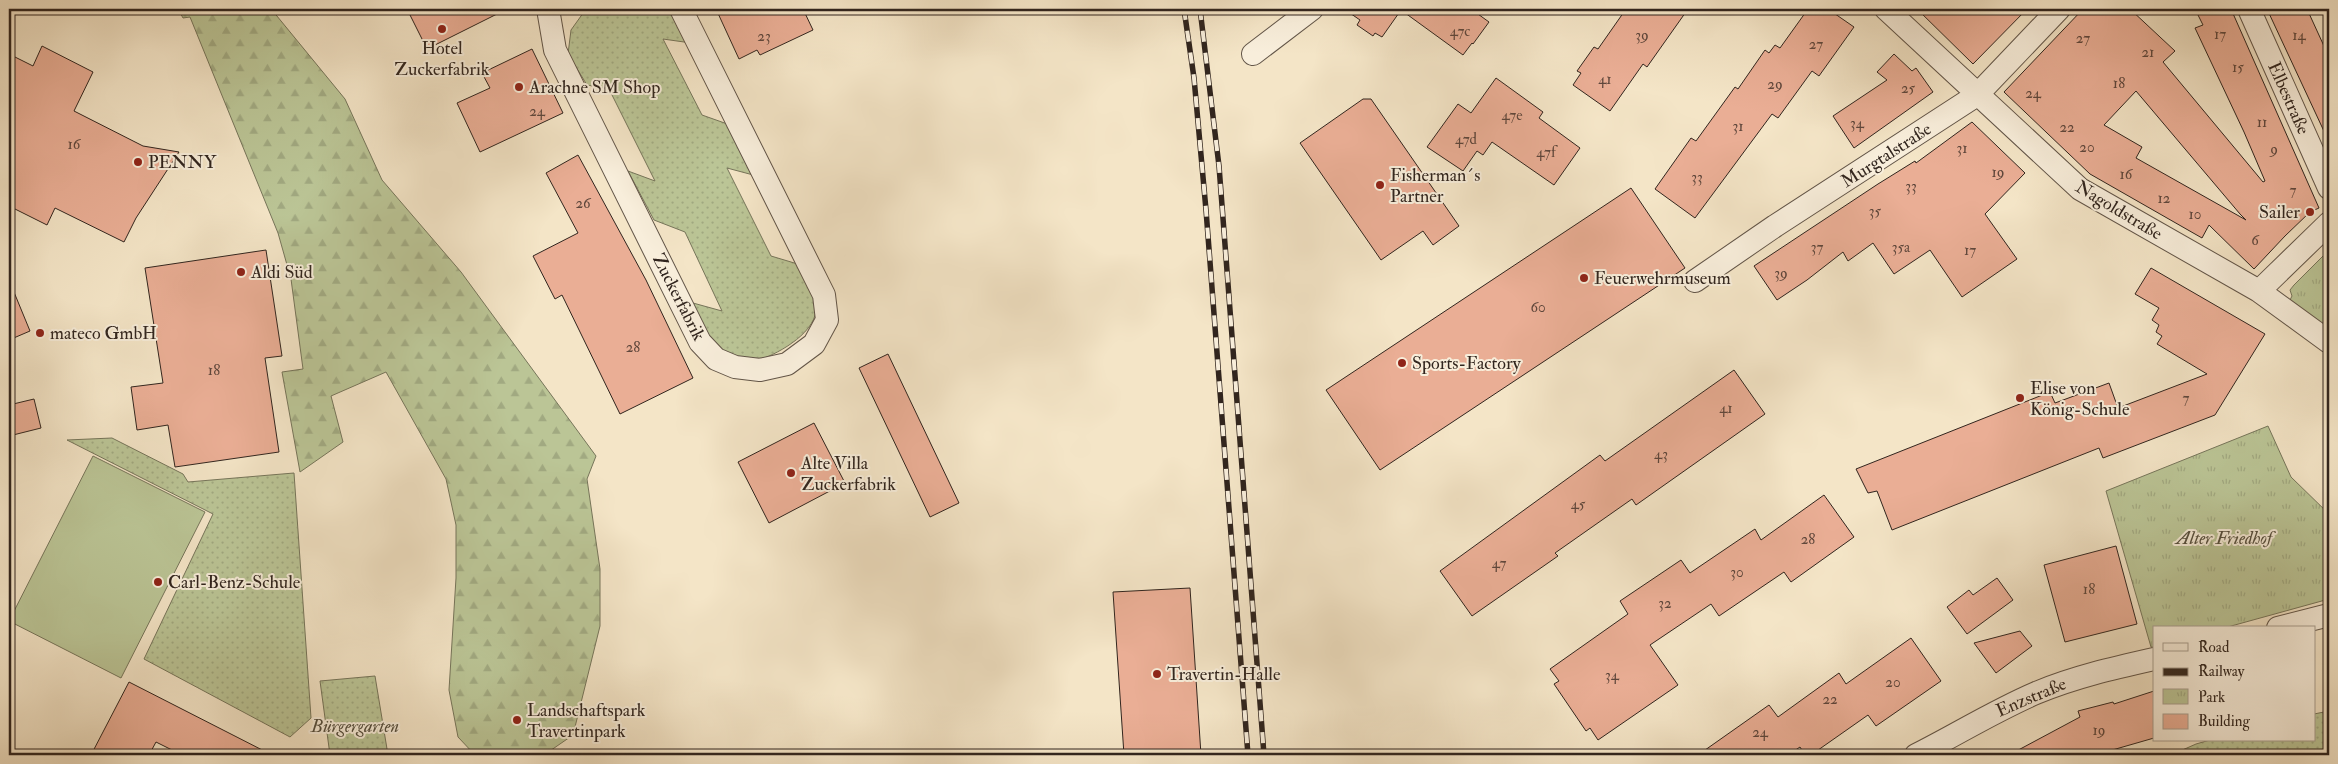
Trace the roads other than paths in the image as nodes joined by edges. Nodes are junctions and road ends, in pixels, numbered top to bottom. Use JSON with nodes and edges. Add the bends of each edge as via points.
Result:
{"nodes":[{"id":1,"x":681,"y":9,"type":"edge"},
{"id":2,"x":1312,"y":9,"type":"edge"},
{"id":3,"x":1886,"y":9,"type":"edge"},
{"id":4,"x":2059,"y":9,"type":"edge"},
{"id":5,"x":2249,"y":9,"type":"edge"},
{"id":6,"x":553,"y":10,"type":"edge"},
{"id":7,"x":1253,"y":54,"type":"dead end"},
{"id":8,"x":1977,"y":95,"type":"junction"},
{"id":9,"x":2329,"y":188,"type":"edge"},
{"id":10,"x":2329,"y":223,"type":"edge"},
{"id":11,"x":1696,"y":281,"type":"dead end"},
{"id":12,"x":2259,"y":291,"type":"junction"},
{"id":13,"x":2329,"y":342,"type":"edge"},
{"id":14,"x":2329,"y":615,"type":"edge"},
{"id":15,"x":2286,"y":626,"type":"edge"},
{"id":16,"x":2153,"y":658,"type":"edge"},
{"id":17,"x":1916,"y":755,"type":"edge"}],
"edges":[{"from":1,"to":6,"type":"street","name":"Zuckerfabrik","via":[[824,295],[827,320],[814,344],[787,364],[760,370],[735,367],[716,359],[700,342],[555,50]]},
{"from":2,"to":7,"type":"street"},
{"from":3,"to":8,"type":"street","name":"Nagoldstraße"},
{"from":4,"to":8,"type":"street","name":"Murgtalstraße"},
{"from":5,"to":9,"type":"street","name":"Elbestraße"},
{"from":8,"to":11,"type":"street","name":"Murgtalstraße"},
{"from":8,"to":12,"type":"street","name":"Nagoldstraße","via":[[2080,189]]},
{"from":10,"to":12,"type":"street"},
{"from":12,"to":13,"type":"street","name":"Nagoldstraße"},
{"from":14,"to":15,"type":"street"},
{"from":16,"to":17,"type":"street","name":"Enzstraße","via":[[2082,676],[2038,692]]}]}
